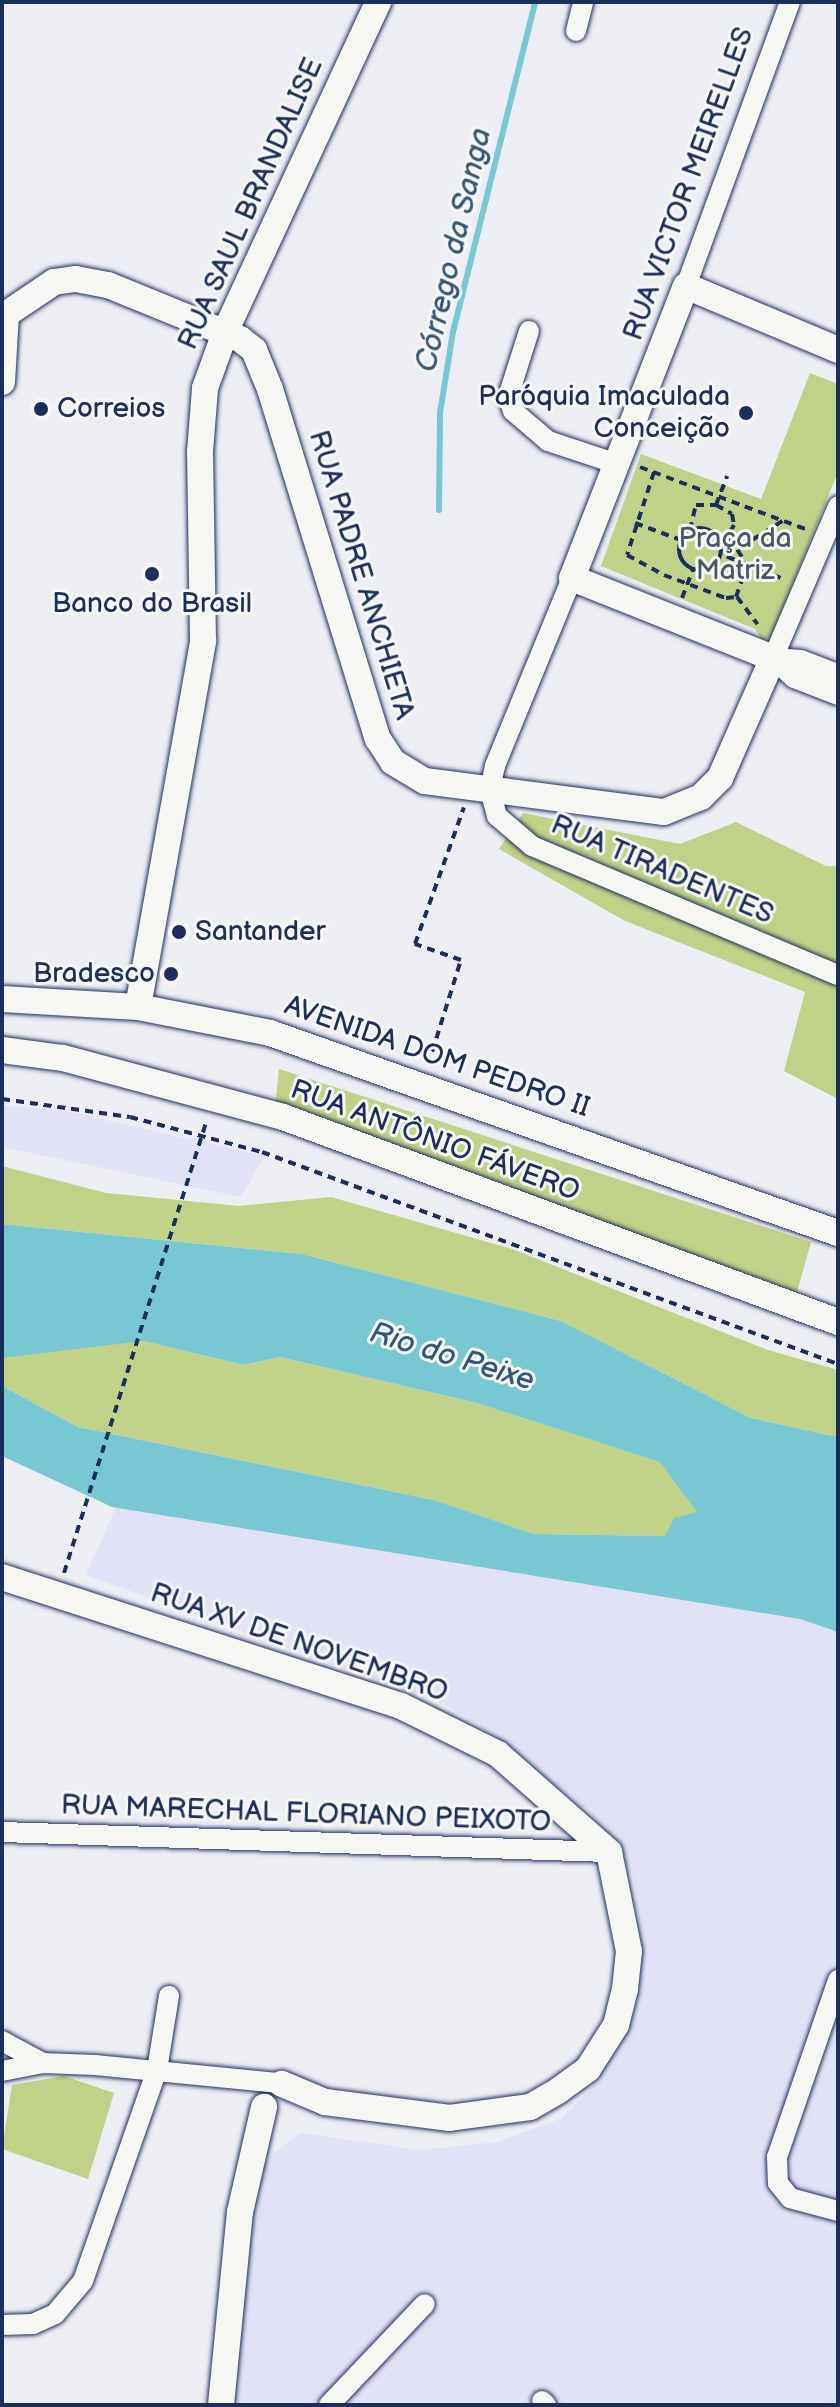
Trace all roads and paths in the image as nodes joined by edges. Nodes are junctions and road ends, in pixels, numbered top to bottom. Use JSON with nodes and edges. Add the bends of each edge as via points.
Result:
{"nodes":[{"id":1,"x":378,"y":2,"type":"edge"},
{"id":2,"x":583,"y":2,"type":"edge"},
{"id":3,"x":790,"y":2,"type":"edge"},
{"id":4,"x":576,"y":31,"type":"dead end"},
{"id":5,"x":686,"y":286,"type":"junction"},
{"id":6,"x":4,"y":316,"type":"edge"},
{"id":7,"x":226,"y":330,"type":"junction"},
{"id":8,"x":529,"y":331,"type":"dead end"},
{"id":9,"x":838,"y":350,"type":"edge"},
{"id":10,"x":2,"y":382,"type":"edge"},
{"id":11,"x":617,"y":464,"type":"junction"},
{"id":12,"x":654,"y":472,"type":"junction"},
{"id":13,"x":727,"y":476,"type":"dead end"},
{"id":14,"x":719,"y":496,"type":"junction"},
{"id":15,"x":716,"y":505,"type":"junction"},
{"id":16,"x":838,"y":506,"type":"edge"},
{"id":17,"x":783,"y":521,"type":"junction"},
{"id":18,"x":635,"y":523,"type":"junction"},
{"id":19,"x":690,"y":530,"type":"junction"},
{"id":20,"x":825,"y":537,"type":"junction"},
{"id":21,"x":730,"y":538,"type":"junction"},
{"id":22,"x":681,"y":540,"type":"junction"},
{"id":23,"x":721,"y":547,"type":"junction"},
{"id":24,"x":734,"y":547,"type":"junction"},
{"id":25,"x":721,"y":554,"type":"junction"},
{"id":26,"x":747,"y":565,"type":"junction"},
{"id":27,"x":693,"y":568,"type":"junction"},
{"id":28,"x":572,"y":578,"type":"junction"},
{"id":29,"x":781,"y":578,"type":"dead end"},
{"id":30,"x":687,"y":583,"type":"junction"},
{"id":31,"x":683,"y":595,"type":"dead end"},
{"id":32,"x":736,"y":597,"type":"junction"},
{"id":33,"x":757,"y":624,"type":"dead end"},
{"id":34,"x":773,"y":658,"type":"junction"},
{"id":35,"x":838,"y":674,"type":"edge"},
{"id":36,"x":838,"y":695,"type":"edge"},
{"id":37,"x":480,"y":788,"type":"junction"},
{"id":38,"x":838,"y":975,"type":"edge"},
{"id":39,"x":5,"y":1002,"type":"edge"},
{"id":40,"x":138,"y":1007,"type":"junction"},
{"id":41,"x":2,"y":1049,"type":"edge"},
{"id":42,"x":423,"y":1082,"type":"junction"},
{"id":43,"x":214,"y":1097,"type":"junction"},
{"id":44,"x":2,"y":1099,"type":"edge"},
{"id":45,"x":203,"y":1135,"type":"junction"},
{"id":46,"x":838,"y":1233,"type":"edge"},
{"id":47,"x":838,"y":1322,"type":"edge"},
{"id":48,"x":838,"y":1364,"type":"edge"},
{"id":49,"x":2,"y":1577,"type":"edge"},
{"id":50,"x":57,"y":1595,"type":"junction"},
{"id":51,"x":2,"y":1832,"type":"edge"},
{"id":52,"x":609,"y":1852,"type":"junction"},
{"id":53,"x":838,"y":1980,"type":"edge"},
{"id":54,"x":169,"y":1996,"type":"dead end"},
{"id":55,"x":2,"y":2041,"type":"edge"},
{"id":56,"x":43,"y":2063,"type":"junction"},
{"id":57,"x":157,"y":2070,"type":"junction"},
{"id":58,"x":2,"y":2071,"type":"edge"},
{"id":59,"x":274,"y":2100,"type":"junction"},
{"id":60,"x":838,"y":2211,"type":"edge"},
{"id":61,"x":425,"y":2304,"type":"dead end"},
{"id":62,"x":2,"y":2325,"type":"edge"},
{"id":63,"x":221,"y":2405,"type":"edge"},
{"id":64,"x":329,"y":2405,"type":"edge"}],
"edges":[{"from":1,"to":7,"type":"main road","name":"RUA SAUL BRANDALISE"},
{"from":2,"to":4,"type":"street"},
{"from":3,"to":5,"type":"street","name":"RUA VICTOR MEIRELLES"},
{"from":5,"to":9,"type":"main road"},
{"from":5,"to":11,"type":"main road","name":"RUA VICTOR MEIRELLES"},
{"from":6,"to":7,"type":"main road","name":"RUA PADRE ANCHIETA","via":[[54,282],[76,279],[108,285]]},
{"from":6,"to":10,"type":"main road"},
{"from":7,"to":37,"type":"main road","name":"RUA PADRE ANCHIETA","via":[[254,350],[270,389],[378,739],[393,762],[425,781]]},
{"from":7,"to":40,"type":"main road","name":"RUA SAUL BRANDALISE","via":[[205,388],[200,452],[203,641]]},
{"from":8,"to":11,"type":"street","via":[[508,397],[513,411],[548,441]]},
{"from":11,"to":12,"type":"path"},
{"from":11,"to":28,"type":"main road","name":"RUA VICTOR MEIRELLES"},
{"from":12,"to":14,"type":"path"},
{"from":12,"to":18,"type":"path"},
{"from":13,"to":14,"type":"path"},
{"from":14,"to":15,"type":"path"},
{"from":14,"to":17,"type":"path"},
{"from":15,"to":19,"type":"path","via":[[696,505]]},
{"from":15,"to":21,"type":"path","via":[[732,514]]},
{"from":16,"to":20,"type":"street"},
{"from":17,"to":20,"type":"path"},
{"from":17,"to":24,"type":"path"},
{"from":18,"to":22,"type":"path"},
{"from":18,"to":30,"type":"path","via":[[627,555]]},
{"from":19,"to":22,"type":"path"},
{"from":19,"to":23,"type":"path","via":[[710,530]]},
{"from":20,"to":34,"type":"street"},
{"from":21,"to":23,"type":"path"},
{"from":21,"to":24,"type":"path"},
{"from":22,"to":27,"type":"path","via":[[682,560]]},
{"from":23,"to":24,"type":"path"},
{"from":23,"to":25,"type":"path"},
{"from":24,"to":26,"type":"path"},
{"from":25,"to":26,"type":"path"},
{"from":25,"to":27,"type":"path","via":[[713,565]]},
{"from":26,"to":29,"type":"path"},
{"from":26,"to":32,"type":"path"},
{"from":27,"to":30,"type":"path"},
{"from":28,"to":34,"type":"main road"},
{"from":28,"to":37,"type":"street","name":"RUA VICTOR MEIRELLES","via":[[495,766]]},
{"from":30,"to":31,"type":"path"},
{"from":30,"to":32,"type":"path"},
{"from":32,"to":33,"type":"path"},
{"from":34,"to":35,"type":"street","via":[[801,660]]},
{"from":34,"to":36,"type":"street","via":[[794,678]]},
{"from":34,"to":37,"type":"main road","name":"RUA PADRE ANCHIETA","via":[[737,747],[720,778],[701,797],[664,812]]},
{"from":37,"to":38,"type":"street","name":"RUA TIRADENTES","via":[[497,816],[532,846]]},
{"from":37,"to":42,"type":"path","via":[[415,944],[461,960]]},
{"from":39,"to":40,"type":"main road","name":"AVENIDA DOM PEDRO II"},
{"from":40,"to":42,"type":"main road","name":"AVENIDA DOM PEDRO II","via":[[270,1033]]},
{"from":41,"to":43,"type":"main road","name":"RUA ANTÔNIO FÁVERO"},
{"from":42,"to":46,"type":"main road","name":"AVENIDA DOM PEDRO II"},
{"from":43,"to":45,"type":"path"},
{"from":43,"to":47,"type":"main road","name":"RUA ANTÔNIO FÁVERO","via":[[370,1148]]},
{"from":44,"to":45,"type":"path","via":[[130,1117]]},
{"from":45,"to":48,"type":"path","via":[[350,1183]]},
{"from":45,"to":50,"type":"path"},
{"from":49,"to":50,"type":"main road","name":"RUA XV DE NOVEMBRO"},
{"from":50,"to":52,"type":"main road","name":"RUA XV DE NOVEMBRO","via":[[401,1706],[498,1754]]},
{"from":51,"to":52,"type":"street","name":"RUA MARECHAL FLORIANO PEIXOTO"},
{"from":52,"to":59,"type":"main road","via":[[629,1951],[616,2025],[588,2069],[530,2107],[450,2118]]},
{"from":53,"to":60,"type":"street","via":[[777,2157],[778,2183],[790,2198]]},
{"from":54,"to":57,"type":"street"},
{"from":55,"to":56,"type":"street"},
{"from":56,"to":57,"type":"street"},
{"from":56,"to":58,"type":"street"},
{"from":57,"to":59,"type":"street","via":[[229,2078]]},
{"from":57,"to":62,"type":"street","via":[[83,2281],[55,2314],[33,2324]]},
{"from":59,"to":63,"type":"main road","via":[[257,2142],[240,2212]]},
{"from":61,"to":64,"type":"street"}]}
